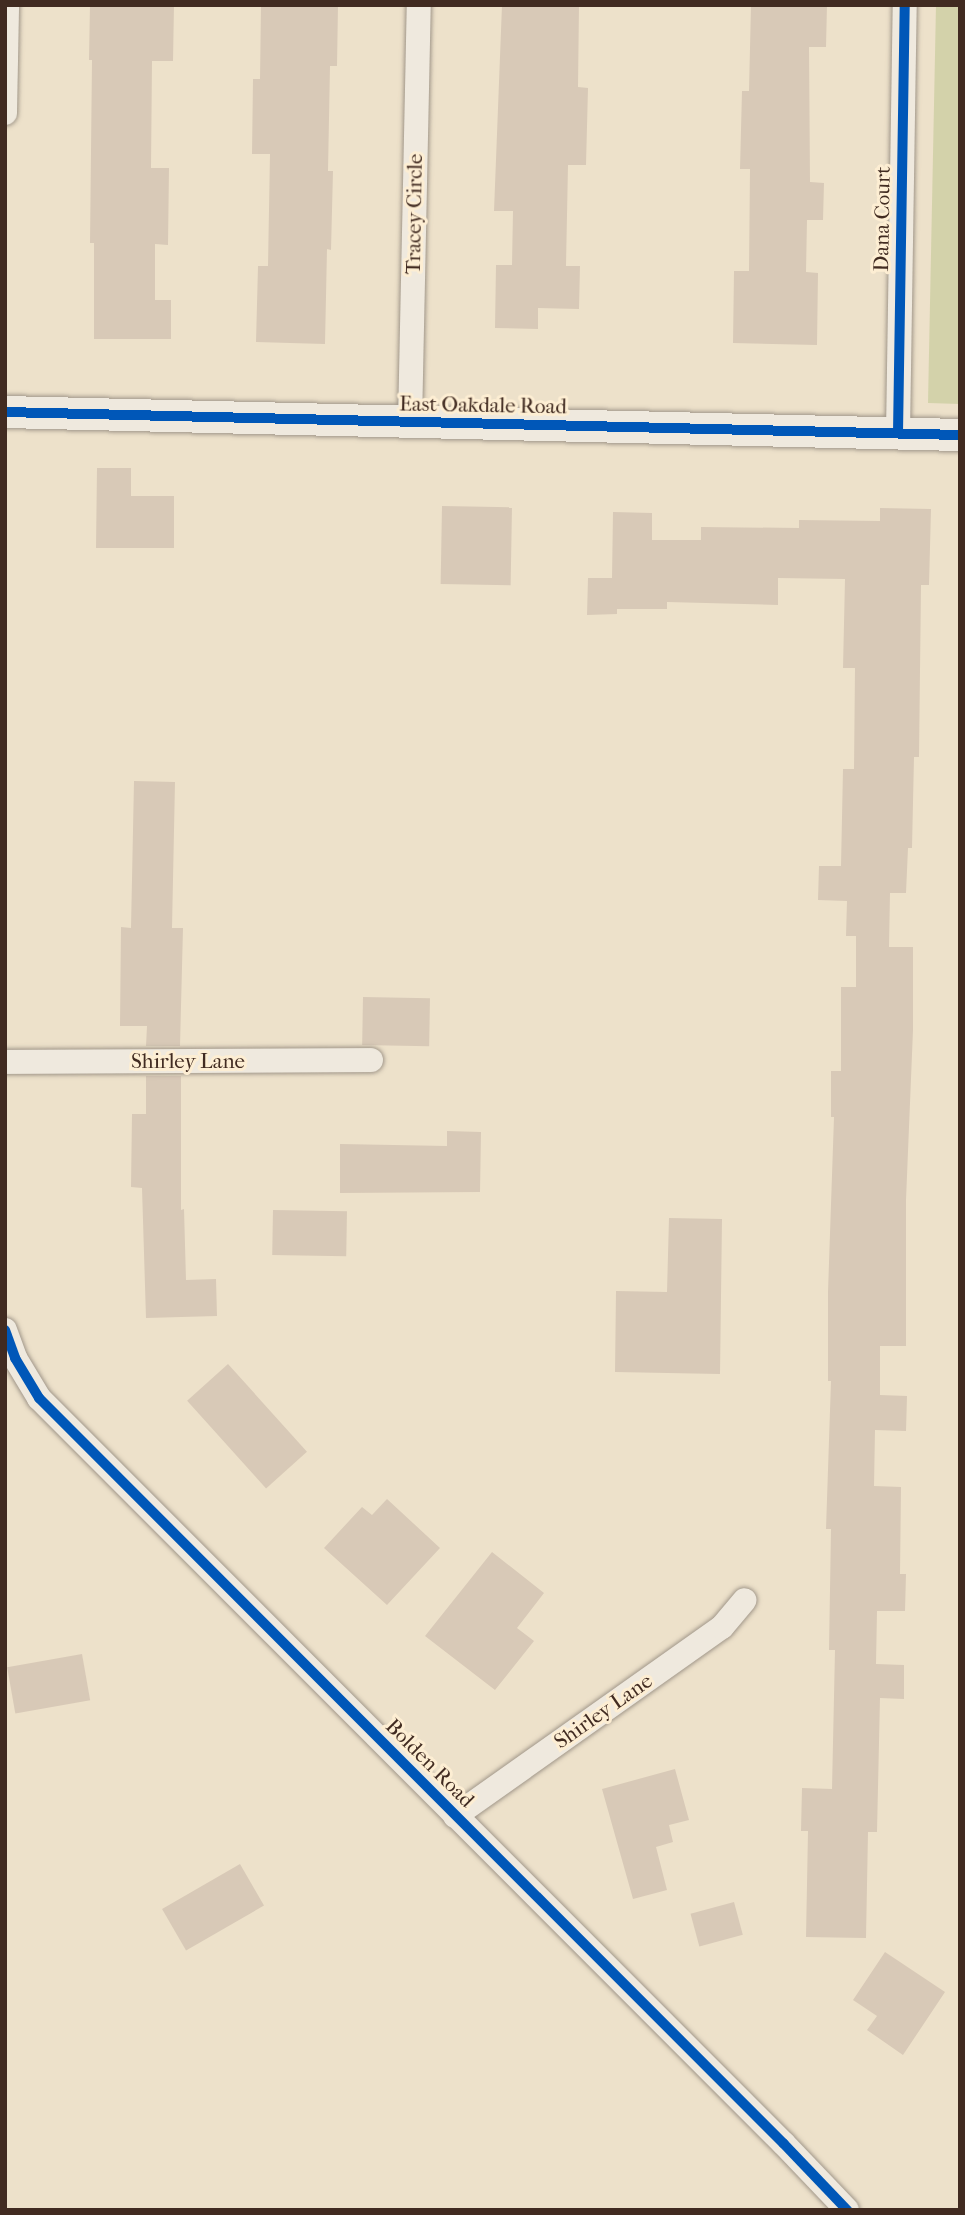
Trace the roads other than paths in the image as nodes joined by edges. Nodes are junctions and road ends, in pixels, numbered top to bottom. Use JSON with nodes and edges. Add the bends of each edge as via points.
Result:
{"nodes":[{"id":1,"x":7,"y":5,"type":"edge"},
{"id":2,"x":419,"y":5,"type":"edge"},
{"id":3,"x":905,"y":5,"type":"edge"},
{"id":4,"x":5,"y":113,"type":"edge"},
{"id":5,"x":5,"y":412,"type":"edge"},
{"id":6,"x":410,"y":423,"type":"junction"},
{"id":7,"x":898,"y":433,"type":"junction"},
{"id":8,"x":960,"y":435,"type":"edge"},
{"id":9,"x":371,"y":1060,"type":"dead end"},
{"id":10,"x":5,"y":1062,"type":"edge"},
{"id":11,"x":5,"y":1330,"type":"edge"},
{"id":12,"x":746,"y":1600,"type":"dead end"},
{"id":13,"x":455,"y":1816,"type":"junction"},
{"id":14,"x":847,"y":2210,"type":"edge"}],
"edges":[{"from":1,"to":4,"type":"street"},
{"from":2,"to":6,"type":"street","name":"Tracey Circle"},
{"from":3,"to":7,"type":"street","name":"Dana Court"},
{"from":5,"to":6,"type":"street","name":"East Oakdale Road"},
{"from":6,"to":7,"type":"street","name":"East Oakdale Road"},
{"from":7,"to":8,"type":"street","name":"East Oakdale Road"},
{"from":9,"to":10,"type":"street","name":"Shirley Lane"},
{"from":11,"to":13,"type":"street","name":"Bolden Road","via":[[15,1358],[39,1398]]},
{"from":12,"to":13,"type":"street","name":"Shirley Lane","via":[[722,1627]]},
{"from":13,"to":14,"type":"street","name":"Bolden Road"}]}
